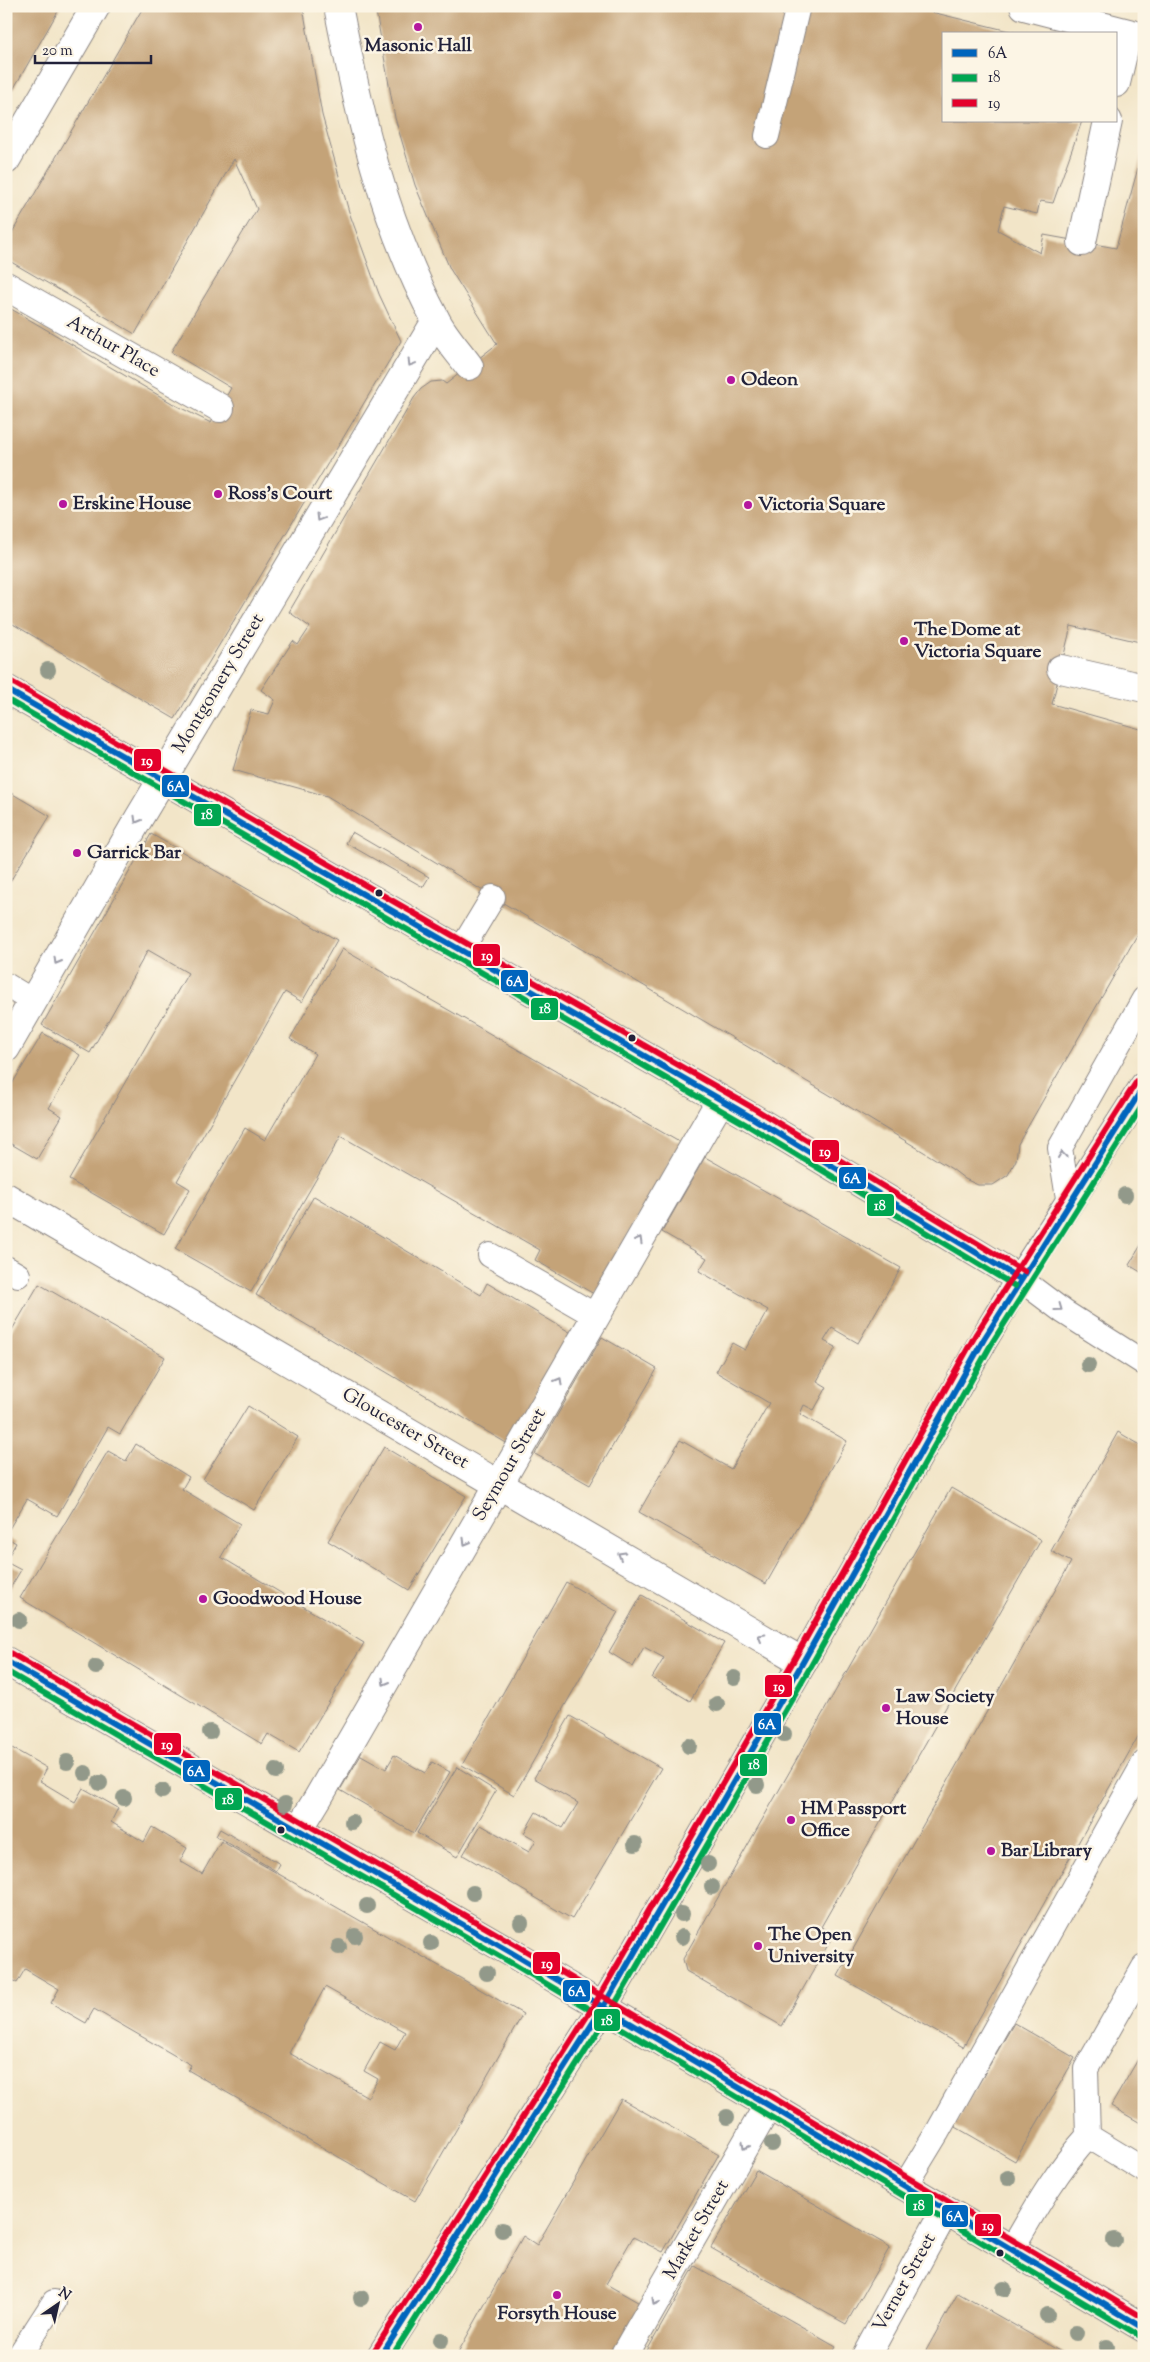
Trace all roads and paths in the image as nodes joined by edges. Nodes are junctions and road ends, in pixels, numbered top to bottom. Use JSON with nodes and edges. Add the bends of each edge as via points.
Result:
{"nodes":[{"id":1,"x":96,"y":6,"type":"edge"},
{"id":2,"x":338,"y":6,"type":"edge"},
{"id":3,"x":798,"y":6,"type":"edge"},
{"id":4,"x":1024,"y":6,"type":"edge"},
{"id":5,"x":1136,"y":35,"type":"edge"},
{"id":6,"x":1118,"y":78,"type":"edge"},
{"id":7,"x":1108,"y":122,"type":"edge"},
{"id":8,"x":767,"y":136,"type":"dead end"},
{"id":9,"x":6,"y":160,"type":"edge"},
{"id":10,"x":1082,"y":242,"type":"dead end"},
{"id":11,"x":6,"y":286,"type":"edge"},
{"id":12,"x":436,"y":321,"type":"junction"},
{"id":13,"x":469,"y":366,"type":"dead end"},
{"id":14,"x":220,"y":408,"type":"dead end"},
{"id":15,"x":1061,"y":669,"type":"dead end"},
{"id":16,"x":1144,"y":688,"type":"edge"},
{"id":17,"x":6,"y":689,"type":"edge"},
{"id":18,"x":162,"y":778,"type":"junction"},
{"id":19,"x":493,"y":897,"type":"dead end"},
{"id":20,"x":461,"y":950,"type":"junction"},
{"id":21,"x":6,"y":985,"type":"edge"},
{"id":22,"x":1144,"y":998,"type":"edge"},
{"id":23,"x":34,"y":1002,"type":"junction"},
{"id":24,"x":6,"y":1048,"type":"edge"},
{"id":25,"x":1144,"y":1086,"type":"edge"},
{"id":26,"x":720,"y":1100,"type":"junction"},
{"id":27,"x":6,"y":1197,"type":"edge"},
{"id":28,"x":1069,"y":1204,"type":"junction"},
{"id":29,"x":490,"y":1255,"type":"dead end"},
{"id":30,"x":1020,"y":1279,"type":"junction"},
{"id":31,"x":596,"y":1316,"type":"junction"},
{"id":32,"x":1144,"y":1363,"type":"edge"},
{"id":33,"x":499,"y":1484,"type":"junction"},
{"id":34,"x":6,"y":1661,"type":"edge"},
{"id":35,"x":803,"y":1662,"type":"junction"},
{"id":36,"x":1144,"y":1763,"type":"edge"},
{"id":37,"x":298,"y":1829,"type":"junction"},
{"id":38,"x":1144,"y":1967,"type":"edge"},
{"id":39,"x":604,"y":2007,"type":"junction"},
{"id":40,"x":769,"y":2104,"type":"junction"},
{"id":41,"x":1088,"y":2136,"type":"junction"},
{"id":42,"x":1144,"y":2170,"type":"edge"},
{"id":43,"x":904,"y":2186,"type":"junction"},
{"id":44,"x":945,"y":2211,"type":"junction"},
{"id":45,"x":1012,"y":2248,"type":"junction"},
{"id":46,"x":54,"y":2302,"type":"dead end"},
{"id":47,"x":1144,"y":2328,"type":"edge"},
{"id":48,"x":19,"y":2356,"type":"edge"},
{"id":49,"x":381,"y":2356,"type":"edge"},
{"id":50,"x":624,"y":2356,"type":"edge"},
{"id":51,"x":866,"y":2356,"type":"edge"}],
"edges":[{"from":1,"to":9,"type":"street"},
{"from":2,"to":12,"type":"street","via":[[354,90],[374,167],[403,248]]},
{"from":3,"to":8,"type":"lane"},
{"from":4,"to":5,"type":"street"},
{"from":5,"to":6,"type":"street"},
{"from":7,"to":10,"type":"street"},
{"from":11,"to":14,"type":"street","name":"Arthur Place"},
{"from":12,"to":13,"type":"street"},
{"from":12,"to":18,"type":"street","name":"Montgomery Street","one_way":true},
{"from":15,"to":16,"type":"street"},
{"from":17,"to":18,"type":"street"},
{"from":18,"to":20,"type":"street"},
{"from":18,"to":23,"type":"street","name":"Montgomery Street","one_way":true},
{"from":19,"to":20,"type":"lane"},
{"from":20,"to":26,"type":"street"},
{"from":21,"to":23,"type":"lane"},
{"from":28,"to":22,"type":"lane","one_way":true,"via":[[1060,1148]]},
{"from":23,"to":24,"type":"street","name":"Montgomery Street"},
{"from":25,"to":28,"type":"street"},
{"from":26,"to":30,"type":"street"},
{"from":31,"to":26,"type":"street","name":"Seymour Street","one_way":true},
{"from":27,"to":33,"type":"street","name":"Gloucester Street"},
{"from":28,"to":30,"type":"street"},
{"from":29,"to":31,"type":"lane"},
{"from":30,"to":32,"type":"lane","one_way":true,"via":[[1064,1312]]},
{"from":30,"to":35,"type":"street"},
{"from":33,"to":31,"type":"street","name":"Seymour Street","one_way":true},
{"from":35,"to":33,"type":"street","name":"Gloucester Street","one_way":true},
{"from":33,"to":37,"type":"street","name":"Seymour Street","one_way":true},
{"from":34,"to":37,"type":"street"},
{"from":35,"to":39,"type":"street"},
{"from":36,"to":43,"type":"lane","via":[[938,2132]]},
{"from":37,"to":39,"type":"street"},
{"from":38,"to":41,"type":"lane","via":[[1086,2068]]},
{"from":39,"to":40,"type":"street"},
{"from":39,"to":49,"type":"street"},
{"from":40,"to":43,"type":"street"},
{"from":40,"to":50,"type":"street","name":"Market Street","one_way":true},
{"from":41,"to":42,"type":"lane"},
{"from":41,"to":45,"type":"lane","via":[[1052,2180]]},
{"from":43,"to":44,"type":"street"},
{"from":44,"to":45,"type":"street"},
{"from":44,"to":51,"type":"street","name":"Verner Street"},
{"from":45,"to":47,"type":"street"},
{"from":46,"to":48,"type":"lane"}]}
